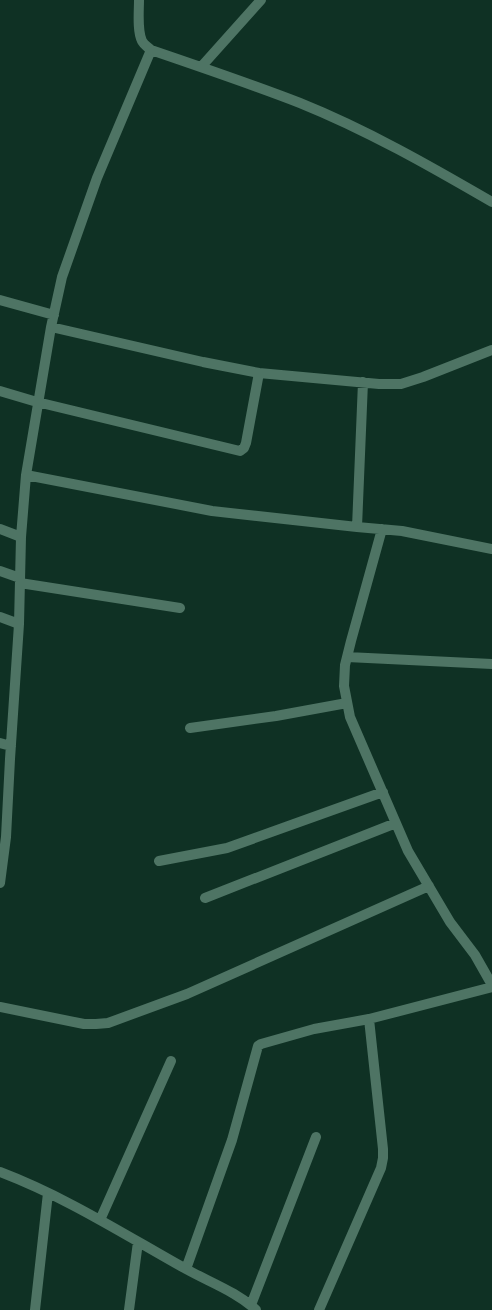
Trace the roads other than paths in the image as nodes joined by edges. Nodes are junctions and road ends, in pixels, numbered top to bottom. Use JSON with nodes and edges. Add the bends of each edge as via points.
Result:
{"nodes":[{"id":1,"x":139,"y":0,"type":"edge"},
{"id":2,"x":261,"y":0,"type":"edge"},
{"id":3,"x":151,"y":50,"type":"junction"},
{"id":4,"x":201,"y":67,"type":"junction"},
{"id":5,"x":492,"y":202,"type":"edge"},
{"id":6,"x":0,"y":300,"type":"edge"},
{"id":7,"x":54,"y":315,"type":"junction"},
{"id":8,"x":51,"y":327,"type":"junction"},
{"id":9,"x":492,"y":350,"type":"edge"},
{"id":10,"x":259,"y":373,"type":"junction"},
{"id":11,"x":363,"y":382,"type":"junction"},
{"id":12,"x":0,"y":391,"type":"edge"},
{"id":13,"x":37,"y":402,"type":"junction"},
{"id":14,"x":26,"y":475,"type":"junction"},
{"id":15,"x":357,"y":527,"type":"junction"},
{"id":16,"x":0,"y":529,"type":"edge"},
{"id":17,"x":382,"y":529,"type":"junction"},
{"id":18,"x":21,"y":537,"type":"junction"},
{"id":19,"x":492,"y":550,"type":"edge"},
{"id":20,"x":0,"y":571,"type":"edge"},
{"id":21,"x":20,"y":580,"type":"junction"},
{"id":22,"x":180,"y":608,"type":"dead end"},
{"id":23,"x":0,"y":618,"type":"edge"},
{"id":24,"x":19,"y":624,"type":"junction"},
{"id":25,"x":347,"y":657,"type":"junction"},
{"id":26,"x":492,"y":664,"type":"edge"},
{"id":27,"x":347,"y":703,"type":"junction"},
{"id":28,"x":190,"y":728,"type":"dead end"},
{"id":29,"x":0,"y":743,"type":"edge"},
{"id":30,"x":11,"y":746,"type":"junction"},
{"id":31,"x":383,"y":792,"type":"junction"},
{"id":32,"x":4,"y":796,"type":"edge"},
{"id":33,"x":396,"y":823,"type":"junction"},
{"id":34,"x":159,"y":861,"type":"dead end"},
{"id":35,"x":0,"y":883,"type":"edge"},
{"id":36,"x":429,"y":886,"type":"junction"},
{"id":37,"x":205,"y":898,"type":"dead end"},
{"id":38,"x":492,"y":986,"type":"edge"},
{"id":39,"x":0,"y":1007,"type":"edge"},
{"id":40,"x":369,"y":1019,"type":"junction"},
{"id":41,"x":171,"y":1060,"type":"dead end"},
{"id":42,"x":316,"y":1137,"type":"dead end"},
{"id":43,"x":0,"y":1172,"type":"edge"},
{"id":44,"x":48,"y":1193,"type":"junction"},
{"id":45,"x":100,"y":1220,"type":"junction"},
{"id":46,"x":138,"y":1242,"type":"junction"},
{"id":47,"x":186,"y":1269,"type":"junction"},
{"id":48,"x":254,"y":1308,"type":"edge"},
{"id":49,"x":35,"y":1310,"type":"edge"},
{"id":50,"x":129,"y":1310,"type":"edge"},
{"id":51,"x":319,"y":1310,"type":"edge"}],
"edges":[{"from":1,"to":3,"type":"street","via":[[139,33],[143,43]]},
{"from":2,"to":4,"type":"street"},
{"from":3,"to":4,"type":"street"},
{"from":3,"to":7,"type":"street","via":[[97,178],[62,278]]},
{"from":4,"to":5,"type":"street","via":[[300,104],[367,134]]},
{"from":6,"to":7,"type":"street"},
{"from":7,"to":8,"type":"street"},
{"from":8,"to":10,"type":"street"},
{"from":8,"to":13,"type":"street"},
{"from":9,"to":11,"type":"street","via":[[401,384]]},
{"from":10,"to":11,"type":"street"},
{"from":10,"to":13,"type":"street","via":[[246,443],[240,451]]},
{"from":11,"to":15,"type":"street"},
{"from":12,"to":13,"type":"street"},
{"from":13,"to":14,"type":"street"},
{"from":14,"to":15,"type":"street","via":[[212,511]]},
{"from":14,"to":18,"type":"street"},
{"from":15,"to":17,"type":"street"},
{"from":16,"to":18,"type":"street"},
{"from":17,"to":19,"type":"street"},
{"from":17,"to":25,"type":"street"},
{"from":18,"to":21,"type":"street"},
{"from":20,"to":21,"type":"street"},
{"from":21,"to":22,"type":"street"},
{"from":21,"to":24,"type":"street"},
{"from":23,"to":24,"type":"street"},
{"from":24,"to":30,"type":"street"},
{"from":25,"to":26,"type":"street"},
{"from":25,"to":27,"type":"street","via":[[344,686]]},
{"from":27,"to":28,"type":"street"},
{"from":27,"to":31,"type":"street","via":[[350,717]]},
{"from":29,"to":30,"type":"street"},
{"from":30,"to":32,"type":"street"},
{"from":31,"to":33,"type":"street"},
{"from":31,"to":34,"type":"street","via":[[227,848]]},
{"from":32,"to":35,"type":"street","via":[[6,837]]},
{"from":33,"to":36,"type":"street","via":[[408,851]]},
{"from":33,"to":37,"type":"street"},
{"from":36,"to":38,"type":"street","via":[[450,922],[475,955]]},
{"from":36,"to":39,"type":"street","via":[[188,994],[108,1023],[84,1024]]},
{"from":38,"to":40,"type":"street"},
{"from":40,"to":47,"type":"street","via":[[302,1031],[258,1046],[232,1140]]},
{"from":40,"to":51,"type":"street","via":[[383,1158]]},
{"from":41,"to":45,"type":"street"},
{"from":42,"to":48,"type":"street"},
{"from":43,"to":44,"type":"street"},
{"from":44,"to":45,"type":"street"},
{"from":44,"to":49,"type":"street"},
{"from":45,"to":46,"type":"street"},
{"from":46,"to":47,"type":"street"},
{"from":46,"to":50,"type":"street"},
{"from":47,"to":48,"type":"street"}]}
